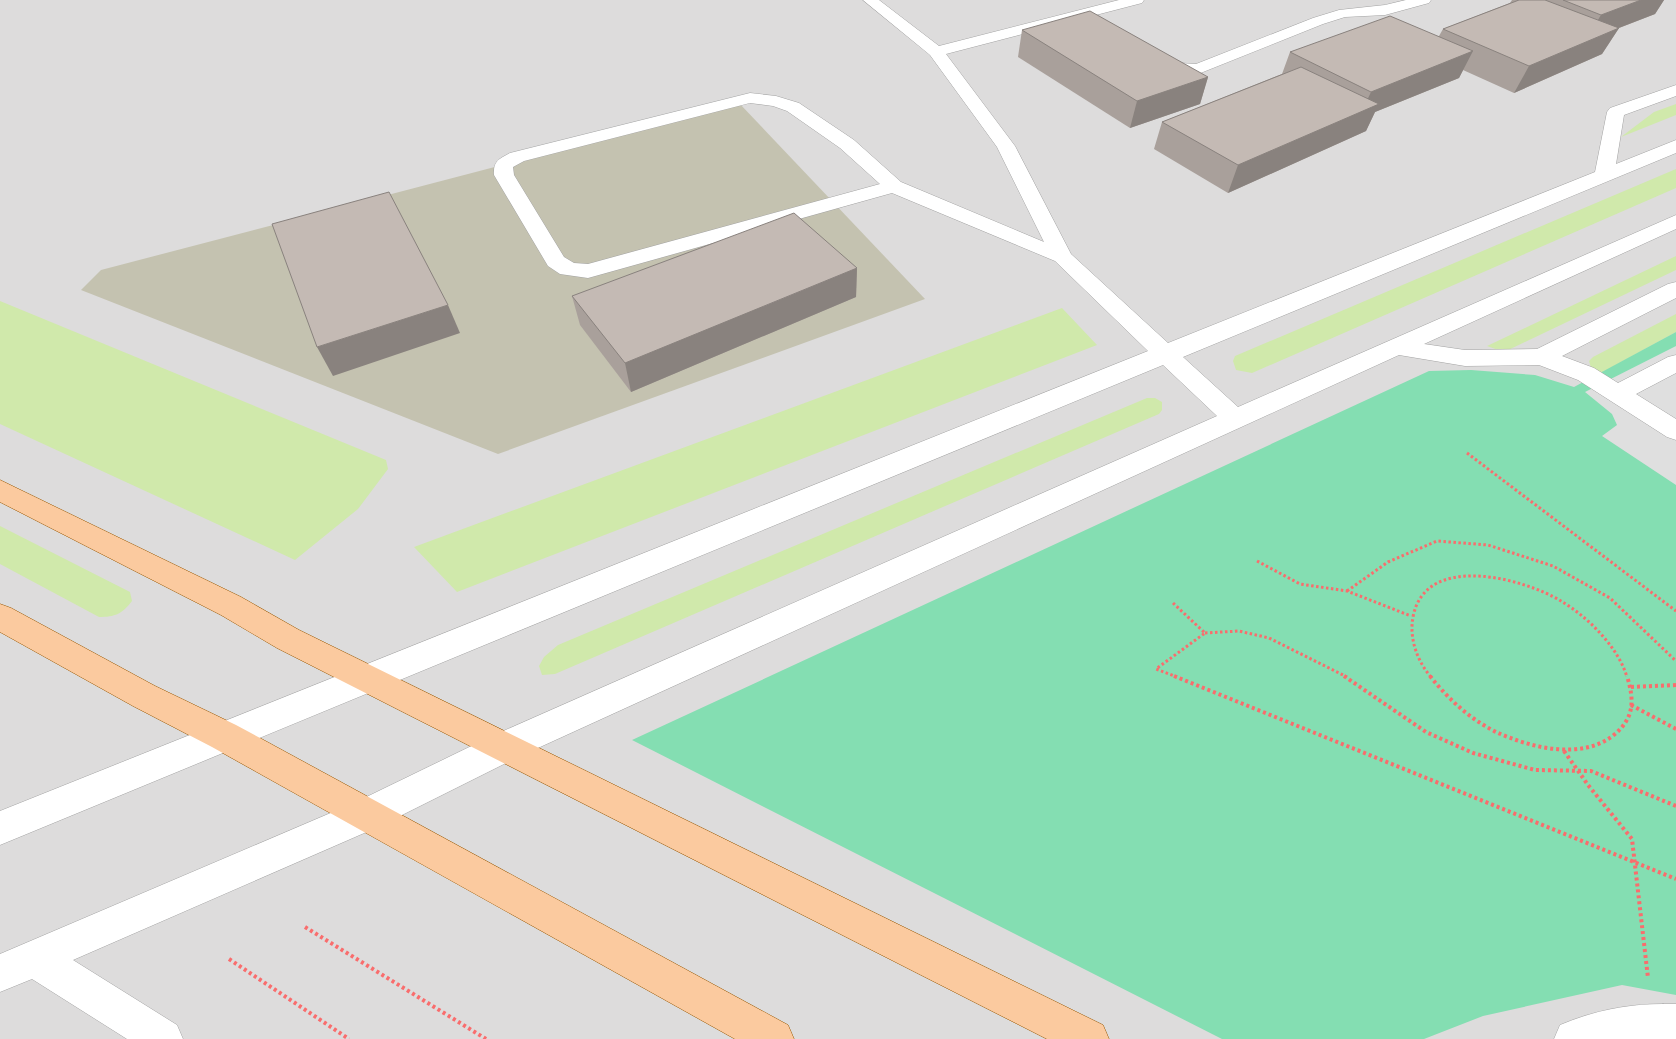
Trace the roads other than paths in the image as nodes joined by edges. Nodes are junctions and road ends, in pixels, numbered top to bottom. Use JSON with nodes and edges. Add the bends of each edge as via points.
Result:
{"nodes":[{"id":1,"x":870,"y":0,"type":"edge"},
{"id":2,"x":1137,"y":0,"type":"edge"},
{"id":3,"x":1424,"y":0,"type":"edge"},
{"id":4,"x":1074,"y":16,"type":"junction"},
{"id":5,"x":1092,"y":25,"type":"edge"},
{"id":6,"x":936,"y":52,"type":"junction"},
{"id":7,"x":1144,"y":53,"type":"edge"},
{"id":8,"x":1676,"y":90,"type":"edge"},
{"id":9,"x":1676,"y":146,"type":"edge"},
{"id":10,"x":1604,"y":175,"type":"junction"},
{"id":11,"x":894,"y":186,"type":"junction"},
{"id":12,"x":1676,"y":221,"type":"edge"},
{"id":13,"x":1062,"y":257,"type":"junction"},
{"id":14,"x":1676,"y":289,"type":"edge"},
{"id":15,"x":1396,"y":347,"type":"junction"},
{"id":16,"x":1166,"y":354,"type":"junction"},
{"id":17,"x":1541,"y":358,"type":"junction"},
{"id":18,"x":1676,"y":363,"type":"edge"},
{"id":19,"x":1618,"y":394,"type":"junction"},
{"id":20,"x":1235,"y":419,"type":"junction"},
{"id":21,"x":1676,"y":431,"type":"edge"},
{"id":22,"x":0,"y":490,"type":"edge"},
{"id":23,"x":0,"y":617,"type":"edge"},
{"id":24,"x":367,"y":678,"type":"junction"},
{"id":25,"x":224,"y":736,"type":"junction"},
{"id":26,"x":504,"y":747,"type":"junction"},
{"id":27,"x":366,"y":815,"type":"junction"},
{"id":28,"x":0,"y":828,"type":"edge"},
{"id":29,"x":34,"y":958,"type":"junction"},
{"id":30,"x":0,"y":973,"type":"edge"},
{"id":31,"x":1664,"y":1023,"type":"edge"},
{"id":32,"x":163,"y":1039,"type":"edge"},
{"id":33,"x":774,"y":1039,"type":"edge"},
{"id":34,"x":1089,"y":1039,"type":"edge"},
{"id":35,"x":1574,"y":1039,"type":"edge"}],
"edges":[{"from":1,"to":6,"type":"street"},
{"from":2,"to":4,"type":"street"},
{"from":3,"to":7,"type":"street","via":[[1385,10],[1344,13],[1198,69],[1171,67]]},
{"from":4,"to":5,"type":"street"},
{"from":4,"to":6,"type":"street"},
{"from":6,"to":13,"type":"street","via":[[1006,146]]},
{"from":8,"to":10,"type":"street","via":[[1616,112]]},
{"from":9,"to":10,"type":"street"},
{"from":10,"to":16,"type":"street"},
{"from":11,"to":11,"type":"street","via":[[847,144],[793,107],[750,98],[517,157],[503,165],[504,175],[556,261],[568,269],[588,270]]},
{"from":11,"to":13,"type":"street"},
{"from":12,"to":15,"type":"street"},
{"from":13,"to":16,"type":"street"},
{"from":14,"to":17,"type":"street"},
{"from":15,"to":17,"type":"street","via":[[1465,358]]},
{"from":15,"to":20,"type":"street"},
{"from":16,"to":20,"type":"street"},
{"from":16,"to":24,"type":"street"},
{"from":17,"to":19,"type":"street","via":[[1586,374]]},
{"from":18,"to":19,"type":"street"},
{"from":19,"to":21,"type":"street"},
{"from":20,"to":26,"type":"street"},
{"from":22,"to":24,"type":"main road","via":[[217,598],[288,639]]},
{"from":23,"to":25,"type":"main road"},
{"from":24,"to":25,"type":"street"},
{"from":24,"to":26,"type":"main road"},
{"from":25,"to":27,"type":"main road"},
{"from":25,"to":28,"type":"street"},
{"from":26,"to":27,"type":"street"},
{"from":26,"to":34,"type":"main road"},
{"from":27,"to":29,"type":"street"},
{"from":27,"to":33,"type":"main road"},
{"from":29,"to":30,"type":"street"},
{"from":29,"to":32,"type":"street"},
{"from":31,"to":35,"type":"street","via":[[1603,1029]]}]}
